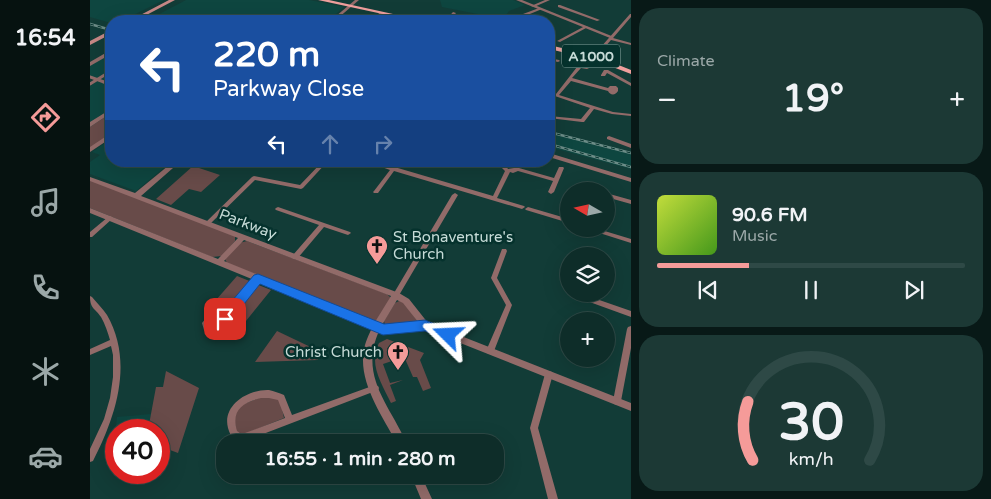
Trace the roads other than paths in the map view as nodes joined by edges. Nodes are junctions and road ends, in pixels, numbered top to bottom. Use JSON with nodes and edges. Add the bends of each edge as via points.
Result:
{"nodes":[{"id":1,"x":169,"y":0,"type":"edge"},
{"id":2,"x":173,"y":0,"type":"edge"},
{"id":3,"x":321,"y":0,"type":"edge"},
{"id":4,"x":357,"y":0,"type":"edge"},
{"id":5,"x":518,"y":0,"type":"edge"},
{"id":6,"x":545,"y":0,"type":"edge"},
{"id":7,"x":350,"y":6,"type":"junction"},
{"id":8,"x":533,"y":6,"type":"junction"},
{"id":9,"x":559,"y":6,"type":"dead end"},
{"id":10,"x":540,"y":9,"type":"junction"},
{"id":11,"x":582,"y":10,"type":"dead end"},
{"id":12,"x":577,"y":12,"type":"junction"},
{"id":13,"x":381,"y":13,"type":"joint"},
{"id":14,"x":141,"y":15,"type":"edge"},
{"id":15,"x":142,"y":15,"type":"edge"},
{"id":16,"x":340,"y":15,"type":"edge"},
{"id":17,"x":392,"y":15,"type":"edge"},
{"id":18,"x":524,"y":15,"type":"edge"},
{"id":19,"x":631,"y":15,"type":"edge"},
{"id":20,"x":565,"y":18,"type":"junction"},
{"id":21,"x":598,"y":20,"type":"dead end"},
{"id":22,"x":624,"y":22,"type":"junction"},
{"id":23,"x":631,"y":24,"type":"edge"},
{"id":24,"x":586,"y":27,"type":"junction"},
{"id":25,"x":105,"y":34,"type":"edge"},
{"id":26,"x":611,"y":37,"type":"junction"},
{"id":27,"x":559,"y":41,"type":"dead end"},
{"id":28,"x":90,"y":42,"type":"edge"},
{"id":29,"x":631,"y":44,"type":"edge"},
{"id":30,"x":555,"y":48,"type":"edge"},
{"id":31,"x":105,"y":54,"type":"edge"},
{"id":32,"x":594,"y":57,"type":"junction"},
{"id":33,"x":555,"y":60,"type":"edge"},
{"id":34,"x":558,"y":61,"type":"dead end"},
{"id":35,"x":90,"y":63,"type":"edge"},
{"id":36,"x":573,"y":64,"type":"dead end"},
{"id":37,"x":580,"y":66,"type":"junction"},
{"id":38,"x":587,"y":68,"type":"dead end"},
{"id":39,"x":631,"y":72,"type":"edge"},
{"id":40,"x":105,"y":74,"type":"edge"},
{"id":41,"x":603,"y":75,"type":"dead end"},
{"id":42,"x":90,"y":77,"type":"edge"},
{"id":43,"x":98,"y":79,"type":"junction"},
{"id":44,"x":570,"y":79,"type":"junction"},
{"id":45,"x":104,"y":82,"type":"edge"},
{"id":46,"x":90,"y":84,"type":"edge"},
{"id":47,"x":631,"y":85,"type":"edge"},
{"id":48,"x":609,"y":90,"type":"dead end"},
{"id":49,"x":557,"y":95,"type":"joint"},
{"id":50,"x":593,"y":108,"type":"junction"},
{"id":51,"x":105,"y":115,"type":"edge"},
{"id":52,"x":631,"y":115,"type":"edge"},
{"id":53,"x":555,"y":118,"type":"edge"},
{"id":54,"x":90,"y":124,"type":"edge"},
{"id":55,"x":609,"y":138,"type":"dead end"},
{"id":56,"x":105,"y":139,"type":"edge"},
{"id":57,"x":631,"y":146,"type":"edge"},
{"id":58,"x":90,"y":150,"type":"edge"},
{"id":59,"x":555,"y":157,"type":"edge"},
{"id":60,"x":171,"y":167,"type":"edge"},
{"id":61,"x":320,"y":167,"type":"edge"},
{"id":62,"x":386,"y":167,"type":"edge"},
{"id":63,"x":504,"y":167,"type":"edge"},
{"id":64,"x":561,"y":168,"type":"dead end"},
{"id":65,"x":393,"y":169,"type":"junction"},
{"id":66,"x":517,"y":169,"type":"joint"},
{"id":67,"x":508,"y":171,"type":"junction"},
{"id":68,"x":90,"y":179,"type":"edge"},
{"id":69,"x":556,"y":180,"type":"junction"},
{"id":70,"x":631,"y":180,"type":"edge"},
{"id":71,"x":376,"y":192,"type":"dead end"},
{"id":72,"x":551,"y":192,"type":"dead end"},
{"id":73,"x":454,"y":195,"type":"dead end"},
{"id":74,"x":136,"y":196,"type":"junction"},
{"id":75,"x":615,"y":197,"type":"edge"},
{"id":76,"x":494,"y":199,"type":"junction"},
{"id":77,"x":631,"y":202,"type":"edge"},
{"id":78,"x":278,"y":209,"type":"dead end"},
{"id":79,"x":90,"y":210,"type":"edge"},
{"id":80,"x":110,"y":218,"type":"junction"},
{"id":81,"x":560,"y":219,"type":"edge"},
{"id":82,"x":208,"y":223,"type":"junction"},
{"id":83,"x":323,"y":224,"type":"junction"},
{"id":84,"x":348,"y":233,"type":"dead end"},
{"id":85,"x":90,"y":235,"type":"edge"},
{"id":86,"x":615,"y":236,"type":"edge"},
{"id":87,"x":243,"y":237,"type":"junction"},
{"id":88,"x":631,"y":241,"type":"edge"},
{"id":89,"x":504,"y":252,"type":"dead end"},
{"id":90,"x":295,"y":256,"type":"junction"},
{"id":91,"x":218,"y":262,"type":"junction"},
{"id":92,"x":258,"y":279,"type":"junction"},
{"id":93,"x":396,"y":295,"type":"junction"},
{"id":94,"x":90,"y":299,"type":"edge"},
{"id":95,"x":597,"y":302,"type":"edge"},
{"id":96,"x":631,"y":314,"type":"edge"},
{"id":97,"x":225,"y":319,"type":"dead end"},
{"id":98,"x":425,"y":326,"type":"junction"},
{"id":99,"x":378,"y":327,"type":"junction"},
{"id":100,"x":631,"y":329,"type":"edge"},
{"id":101,"x":114,"y":342,"type":"junction"},
{"id":102,"x":490,"y":351,"type":"junction"},
{"id":103,"x":90,"y":352,"type":"edge"},
{"id":104,"x":549,"y":374,"type":"junction"},
{"id":105,"x":375,"y":388,"type":"junction"},
{"id":106,"x":617,"y":401,"type":"junction"},
{"id":107,"x":631,"y":407,"type":"edge"},
{"id":108,"x":290,"y":420,"type":"junction"},
{"id":109,"x":397,"y":434,"type":"edge"},
{"id":110,"x":90,"y":458,"type":"edge"},
{"id":111,"x":420,"y":484,"type":"edge"},
{"id":112,"x":427,"y":499,"type":"edge"},
{"id":113,"x":554,"y":499,"type":"edge"}],
"edges":[{"from":1,"to":14,"type":"main road"},
{"from":2,"to":15,"type":"main road"},
{"from":3,"to":7,"type":"main road"},
{"from":4,"to":7,"type":"street"},
{"from":5,"to":8,"type":"street"},
{"from":6,"to":8,"type":"street"},
{"from":7,"to":13,"type":"main road"},
{"from":7,"to":16,"type":"street"},
{"from":8,"to":10,"type":"street"},
{"from":9,"to":12,"type":"street"},
{"from":10,"to":18,"type":"street"},
{"from":10,"to":20,"type":"street"},
{"from":11,"to":12,"type":"street"},
{"from":12,"to":20,"type":"street"},
{"from":12,"to":21,"type":"street"},
{"from":13,"to":17,"type":"main road"},
{"from":19,"to":22,"type":"street"},
{"from":20,"to":24,"type":"street"},
{"from":22,"to":23,"type":"street"},
{"from":22,"to":26,"type":"street"},
{"from":24,"to":26,"type":"street"},
{"from":24,"to":27,"type":"street"},
{"from":25,"to":28,"type":"main road"},
{"from":26,"to":29,"type":"street"},
{"from":26,"to":32,"type":"street"},
{"from":30,"to":32,"type":"main road","number":"A1000"},
{"from":31,"to":35,"type":"street"},
{"from":32,"to":39,"type":"main road","number":"A1000"},
{"from":33,"to":34,"type":"street"},
{"from":36,"to":37,"type":"street"},
{"from":37,"to":38,"type":"street"},
{"from":37,"to":44,"type":"street"},
{"from":40,"to":43,"type":"street"},
{"from":41,"to":47,"type":"street","via":[[606,71]]},
{"from":42,"to":43,"type":"street"},
{"from":43,"to":45,"type":"street"},
{"from":43,"to":46,"type":"street"},
{"from":44,"to":48,"type":"street"},
{"from":44,"to":49,"type":"street"},
{"from":49,"to":50,"type":"street"},
{"from":50,"to":52,"type":"street"},
{"from":50,"to":53,"type":"street","via":[[582,120]]},
{"from":51,"to":54,"type":"street"},
{"from":55,"to":57,"type":"street"},
{"from":56,"to":58,"type":"street"},
{"from":59,"to":70,"type":"street"},
{"from":60,"to":74,"type":"street"},
{"from":61,"to":82,"type":"street","via":[[301,187],[292,188],[254,178]]},
{"from":62,"to":65,"type":"street"},
{"from":63,"to":67,"type":"street"},
{"from":64,"to":69,"type":"street"},
{"from":65,"to":71,"type":"street"},
{"from":65,"to":76,"type":"street"},
{"from":66,"to":67,"type":"street"},
{"from":66,"to":69,"type":"street"},
{"from":67,"to":76,"type":"street"},
{"from":68,"to":74,"type":"street","name":"Parkway"},
{"from":69,"to":72,"type":"street"},
{"from":73,"to":93,"type":"street"},
{"from":74,"to":82,"type":"street","name":"Parkway"},
{"from":75,"to":77,"type":"street"},
{"from":76,"to":81,"type":"street"},
{"from":78,"to":83,"type":"street"},
{"from":79,"to":80,"type":"street"},
{"from":80,"to":85,"type":"street"},
{"from":80,"to":91,"type":"street"},
{"from":82,"to":87,"type":"street","name":"Parkway"},
{"from":83,"to":84,"type":"street"},
{"from":83,"to":90,"type":"street"},
{"from":86,"to":88,"type":"street"},
{"from":87,"to":90,"type":"street","name":"Parkway"},
{"from":87,"to":91,"type":"street"},
{"from":89,"to":102,"type":"street","via":[[494,278],[509,305]]},
{"from":90,"to":93,"type":"street","name":"Parkway"},
{"from":91,"to":92,"type":"street"},
{"from":92,"to":97,"type":"street"},
{"from":92,"to":99,"type":"street"},
{"from":93,"to":98,"type":"street","name":"Parkway","via":[[406,301]]},
{"from":93,"to":99,"type":"street"},
{"from":94,"to":101,"type":"street","via":[[108,322]]},
{"from":95,"to":96,"type":"street"},
{"from":98,"to":99,"type":"street","via":[[390,330]]},
{"from":98,"to":102,"type":"street"},
{"from":99,"to":105,"type":"street","via":[[368,356]]},
{"from":100,"to":106,"type":"street"},
{"from":101,"to":103,"type":"street"},
{"from":101,"to":110,"type":"street","via":[[117,363],[114,396]]},
{"from":102,"to":104,"type":"street"},
{"from":104,"to":106,"type":"street"},
{"from":104,"to":113,"type":"street","via":[[534,428]]},
{"from":105,"to":108,"type":"street"},
{"from":105,"to":109,"type":"street"},
{"from":106,"to":107,"type":"street"},
{"from":108,"to":108,"type":"street","via":[[239,437],[234,434],[230,421],[233,410],[241,403],[268,393],[281,398]]},
{"from":111,"to":112,"type":"street"}]}
